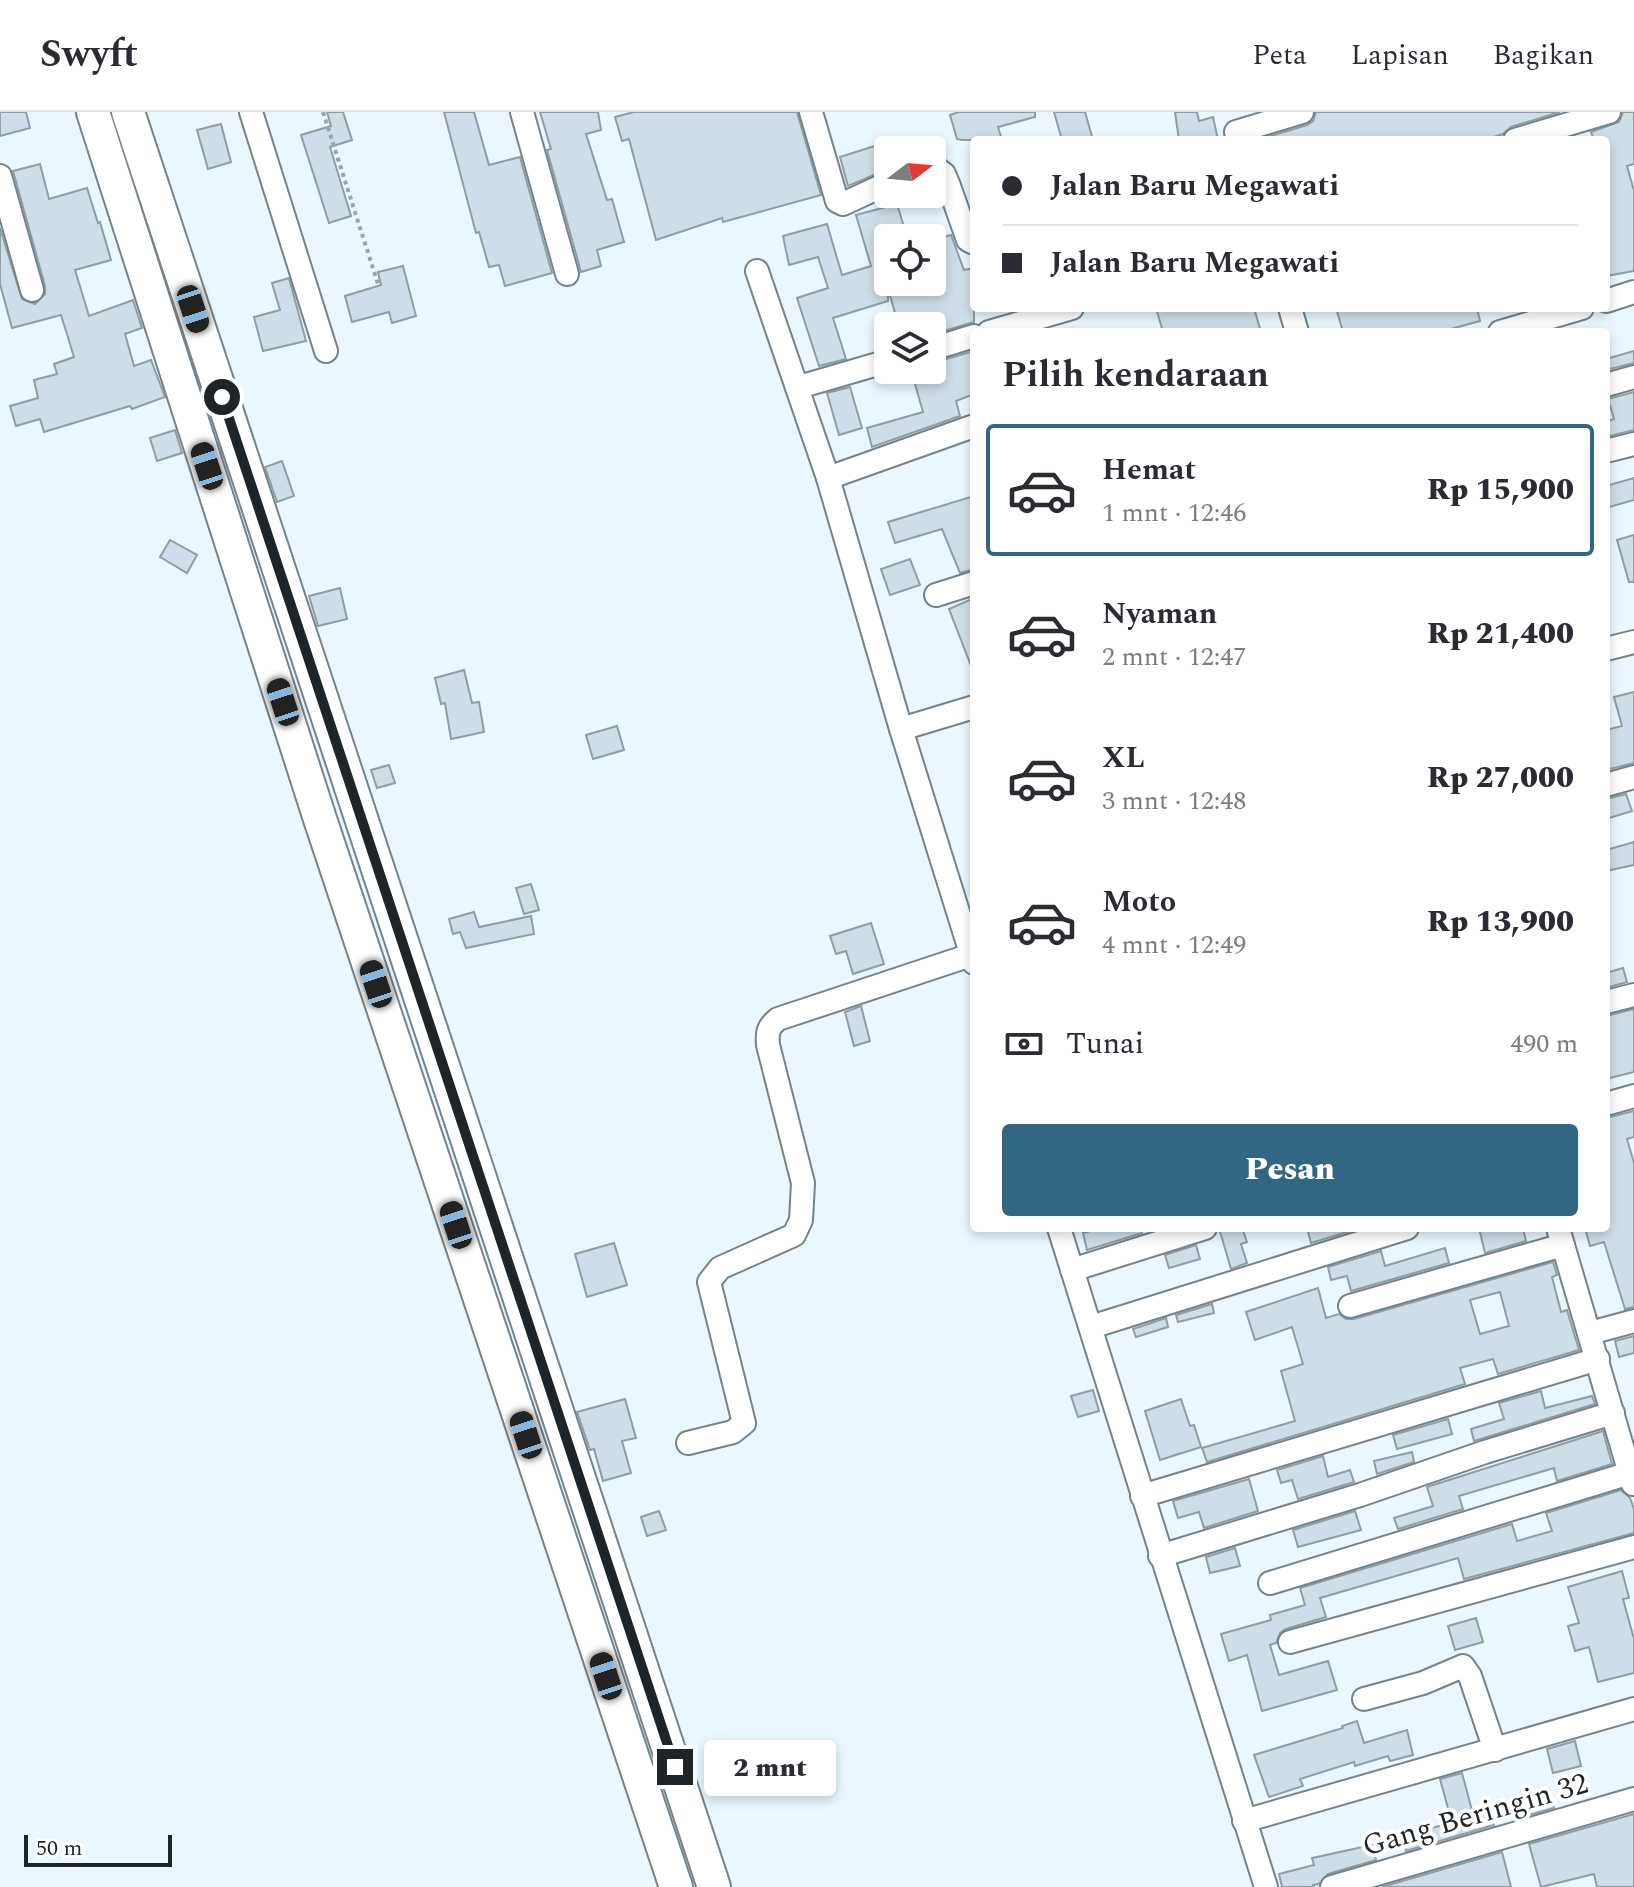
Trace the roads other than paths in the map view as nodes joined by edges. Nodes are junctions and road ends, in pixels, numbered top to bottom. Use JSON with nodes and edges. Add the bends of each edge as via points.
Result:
{"nodes":[{"id":1,"x":81,"y":112,"type":"edge"},
{"id":2,"x":93,"y":112,"type":"edge"},
{"id":3,"x":251,"y":112,"type":"edge"},
{"id":4,"x":522,"y":112,"type":"edge"},
{"id":5,"x":811,"y":112,"type":"edge"},
{"id":6,"x":1302,"y":112,"type":"edge"},
{"id":7,"x":1609,"y":112,"type":"edge"},
{"id":8,"x":133,"y":119,"type":"edge"},
{"id":9,"x":1235,"y":128,"type":"edge"},
{"id":10,"x":1528,"y":136,"type":"edge"},
{"id":11,"x":103,"y":143,"type":"junction"},
{"id":12,"x":0,"y":176,"type":"edge"},
{"id":13,"x":946,"y":180,"type":"edge"},
{"id":14,"x":874,"y":190,"type":"edge"},
{"id":15,"x":970,"y":241,"type":"edge"},
{"id":16,"x":757,"y":271,"type":"dead end"},
{"id":17,"x":567,"y":274,"type":"dead end"},
{"id":18,"x":32,"y":290,"type":"dead end"},
{"id":19,"x":1634,"y":292,"type":"edge"},
{"id":20,"x":1610,"y":300,"type":"edge"},
{"id":21,"x":1058,"y":312,"type":"edge"},
{"id":22,"x":1568,"y":312,"type":"edge"},
{"id":23,"x":1003,"y":328,"type":"edge"},
{"id":24,"x":1514,"y":328,"type":"edge"},
{"id":25,"x":970,"y":337,"type":"edge"},
{"id":26,"x":946,"y":345,"type":"edge"},
{"id":27,"x":326,"y":351,"type":"dead end"},
{"id":28,"x":874,"y":365,"type":"edge"},
{"id":29,"x":1634,"y":377,"type":"edge"},
{"id":30,"x":1610,"y":384,"type":"edge"},
{"id":31,"x":799,"y":387,"type":"junction"},
{"id":32,"x":970,"y":427,"type":"edge"},
{"id":33,"x":1634,"y":444,"type":"edge"},
{"id":34,"x":1610,"y":450,"type":"edge"},
{"id":35,"x":828,"y":478,"type":"junction"},
{"id":36,"x":970,"y":584,"type":"edge"},
{"id":37,"x":936,"y":595,"type":"dead end"},
{"id":38,"x":1634,"y":642,"type":"edge"},
{"id":39,"x":1610,"y":648,"type":"edge"},
{"id":40,"x":970,"y":708,"type":"edge"},
{"id":41,"x":901,"y":729,"type":"junction"},
{"id":42,"x":1634,"y":777,"type":"edge"},
{"id":43,"x":1610,"y":784,"type":"edge"},
{"id":44,"x":359,"y":809,"type":"junction"},
{"id":45,"x":320,"y":819,"type":"junction"},
{"id":46,"x":382,"y":880,"type":"junction"},
{"id":47,"x":346,"y":893,"type":"junction"},
{"id":48,"x":970,"y":948,"type":"edge"},
{"id":49,"x":970,"y":958,"type":"edge"},
{"id":50,"x":1634,"y":995,"type":"edge"},
{"id":51,"x":1610,"y":1001,"type":"edge"},
{"id":52,"x":1634,"y":1096,"type":"edge"},
{"id":53,"x":1610,"y":1103,"type":"edge"},
{"id":54,"x":1060,"y":1232,"type":"edge"},
{"id":55,"x":1192,"y":1232,"type":"edge"},
{"id":56,"x":1394,"y":1232,"type":"edge"},
{"id":57,"x":1560,"y":1237,"type":"edge"},
{"id":58,"x":1072,"y":1270,"type":"junction"},
{"id":59,"x":1350,"y":1306,"type":"dead end"},
{"id":60,"x":1634,"y":1321,"type":"edge"},
{"id":61,"x":1091,"y":1327,"type":"junction"},
{"id":62,"x":1590,"y":1333,"type":"junction"},
{"id":63,"x":1598,"y":1359,"type":"junction"},
{"id":64,"x":1613,"y":1413,"type":"junction"},
{"id":65,"x":688,"y":1443,"type":"dead end"},
{"id":66,"x":1630,"y":1466,"type":"edge"},
{"id":67,"x":1142,"y":1496,"type":"junction"},
{"id":68,"x":1634,"y":1547,"type":"edge"},
{"id":69,"x":1160,"y":1556,"type":"junction"},
{"id":70,"x":1270,"y":1583,"type":"dead end"},
{"id":71,"x":1290,"y":1642,"type":"dead end"},
{"id":72,"x":1364,"y":1699,"type":"dead end"},
{"id":73,"x":1634,"y":1709,"type":"edge"},
{"id":74,"x":1495,"y":1750,"type":"junction"},
{"id":75,"x":1634,"y":1799,"type":"edge"},
{"id":76,"x":1244,"y":1821,"type":"junction"},
{"id":77,"x":676,"y":1887,"type":"edge"},
{"id":78,"x":714,"y":1887,"type":"edge"},
{"id":79,"x":1266,"y":1887,"type":"edge"},
{"id":80,"x":1332,"y":1887,"type":"edge"}],
"edges":[{"from":1,"to":11,"type":"highway"},
{"from":2,"to":11,"type":"highway"},
{"from":3,"to":27,"type":"street"},
{"from":4,"to":17,"type":"street"},
{"from":5,"to":14,"type":"street","via":[[837,201],[843,204]]},
{"from":6,"to":9,"type":"street"},
{"from":7,"to":10,"type":"street"},
{"from":8,"to":44,"type":"highway"},
{"from":11,"to":45,"type":"highway"},
{"from":12,"to":18,"type":"street"},
{"from":13,"to":15,"type":"street"},
{"from":16,"to":31,"type":"street"},
{"from":19,"to":20,"type":"street"},
{"from":21,"to":23,"type":"street"},
{"from":22,"to":24,"type":"street"},
{"from":25,"to":26,"type":"street"},
{"from":28,"to":31,"type":"street"},
{"from":29,"to":30,"type":"street"},
{"from":31,"to":35,"type":"street"},
{"from":32,"to":35,"type":"street"},
{"from":33,"to":34,"type":"street"},
{"from":35,"to":41,"type":"street"},
{"from":36,"to":37,"type":"street"},
{"from":38,"to":39,"type":"street"},
{"from":40,"to":41,"type":"street"},
{"from":41,"to":48,"type":"street"},
{"from":42,"to":43,"type":"street"},
{"from":44,"to":45,"type":"highway"},
{"from":44,"to":46,"type":"highway"},
{"from":45,"to":47,"type":"highway"},
{"from":46,"to":47,"type":"highway"},
{"from":46,"to":78,"type":"highway"},
{"from":47,"to":77,"type":"highway"},
{"from":49,"to":65,"type":"street","via":[[771,1025],[768,1045],[803,1183],[801,1220],[794,1235],[720,1268],[709,1282],[744,1423],[733,1432]]},
{"from":50,"to":51,"type":"street"},
{"from":52,"to":53,"type":"street"},
{"from":54,"to":58,"type":"street"},
{"from":55,"to":58,"type":"street"},
{"from":56,"to":61,"type":"street"},
{"from":57,"to":59,"type":"street"},
{"from":57,"to":62,"type":"street"},
{"from":58,"to":61,"type":"street"},
{"from":60,"to":62,"type":"street"},
{"from":61,"to":67,"type":"street"},
{"from":62,"to":63,"type":"street"},
{"from":63,"to":64,"type":"street"},
{"from":63,"to":67,"type":"street"},
{"from":64,"to":66,"type":"street"},
{"from":64,"to":69,"type":"street"},
{"from":66,"to":70,"type":"street"},
{"from":67,"to":69,"type":"street"},
{"from":68,"to":71,"type":"street"},
{"from":69,"to":76,"type":"street"},
{"from":72,"to":74,"type":"street","via":[[1463,1666]]},
{"from":73,"to":74,"type":"street"},
{"from":74,"to":76,"type":"street"},
{"from":75,"to":80,"type":"street","name":"Gang Beringin 32"},
{"from":76,"to":79,"type":"street"}]}
